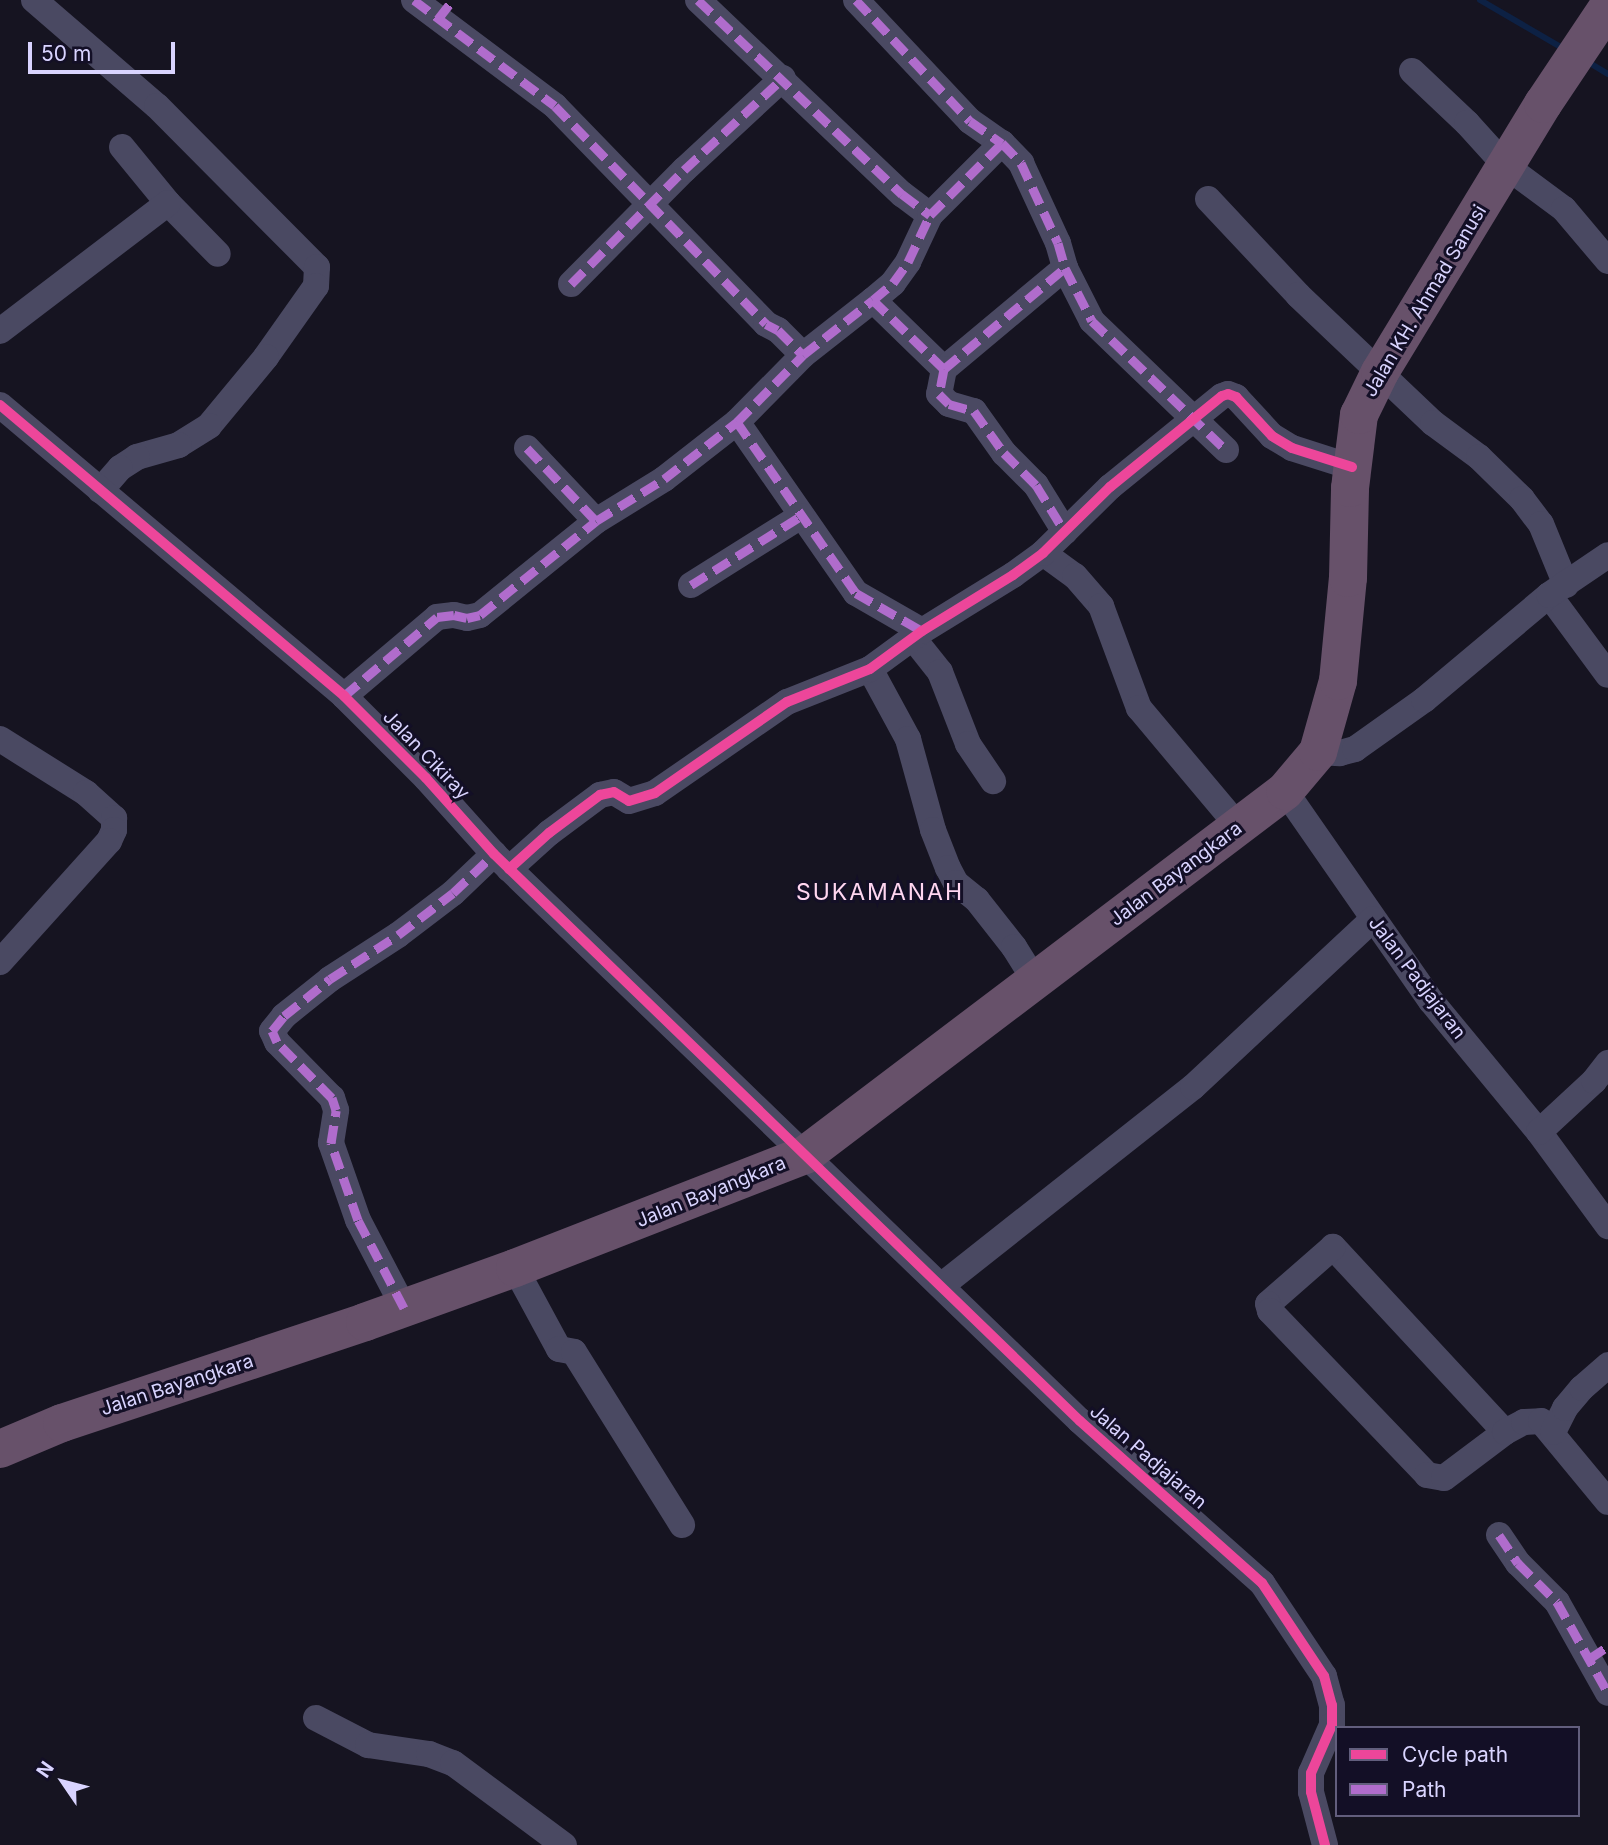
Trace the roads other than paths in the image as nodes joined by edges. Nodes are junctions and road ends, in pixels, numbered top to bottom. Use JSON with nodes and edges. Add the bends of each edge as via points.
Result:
{"nodes":[{"id":1,"x":34,"y":0,"type":"edge"},
{"id":2,"x":414,"y":0,"type":"edge"},
{"id":3,"x":698,"y":0,"type":"edge"},
{"id":4,"x":856,"y":0,"type":"edge"},
{"id":5,"x":1608,"y":7,"type":"edge"},
{"id":6,"x":446,"y":10,"type":"edge"},
{"id":7,"x":1412,"y":71,"type":"dead end"},
{"id":8,"x":783,"y":78,"type":"junction"},
{"id":9,"x":1002,"y":143,"type":"junction"},
{"id":10,"x":122,"y":147,"type":"dead end"},
{"id":11,"x":1506,"y":166,"type":"junction"},
{"id":12,"x":1208,"y":200,"type":"dead end"},
{"id":13,"x":168,"y":203,"type":"junction"},
{"id":14,"x":649,"y":206,"type":"junction"},
{"id":15,"x":930,"y":215,"type":"junction"},
{"id":16,"x":218,"y":254,"type":"dead end"},
{"id":17,"x":1608,"y":261,"type":"edge"},
{"id":18,"x":1065,"y":268,"type":"junction"},
{"id":19,"x":571,"y":284,"type":"dead end"},
{"id":20,"x":873,"y":300,"type":"junction"},
{"id":21,"x":0,"y":331,"type":"edge"},
{"id":22,"x":803,"y":355,"type":"junction"},
{"id":23,"x":944,"y":369,"type":"junction"},
{"id":24,"x":1380,"y":372,"type":"junction"},
{"id":25,"x":0,"y":405,"type":"edge"},
{"id":26,"x":1196,"y":419,"type":"junction"},
{"id":27,"x":737,"y":422,"type":"junction"},
{"id":28,"x":527,"y":448,"type":"dead end"},
{"id":29,"x":1227,"y":450,"type":"dead end"},
{"id":30,"x":1352,"y":467,"type":"junction"},
{"id":31,"x":100,"y":491,"type":"junction"},
{"id":32,"x":801,"y":516,"type":"junction"},
{"id":33,"x":596,"y":522,"type":"junction"},
{"id":34,"x":1065,"y":531,"type":"junction"},
{"id":35,"x":1043,"y":553,"type":"junction"},
{"id":36,"x":1608,"y":555,"type":"edge"},
{"id":37,"x":691,"y":585,"type":"dead end"},
{"id":38,"x":1557,"y":590,"type":"junction"},
{"id":39,"x":917,"y":634,"type":"junction"},
{"id":40,"x":870,"y":669,"type":"junction"},
{"id":41,"x":1608,"y":675,"type":"edge"},
{"id":42,"x":344,"y":696,"type":"junction"},
{"id":43,"x":0,"y":739,"type":"edge"},
{"id":44,"x":1318,"y":752,"type":"junction"},
{"id":45,"x":993,"y":781,"type":"dead end"},
{"id":46,"x":1285,"y":791,"type":"junction"},
{"id":47,"x":1238,"y":826,"type":"junction"},
{"id":48,"x":502,"y":861,"type":"junction"},
{"id":49,"x":1373,"y":919,"type":"junction"},
{"id":50,"x":0,"y":962,"type":"edge"},
{"id":51,"x":1035,"y":981,"type":"junction"},
{"id":52,"x":1608,"y":1063,"type":"edge"},
{"id":53,"x":1539,"y":1132,"type":"junction"},
{"id":54,"x":805,"y":1155,"type":"junction"},
{"id":55,"x":1608,"y":1226,"type":"edge"},
{"id":56,"x":515,"y":1268,"type":"junction"},
{"id":57,"x":941,"y":1286,"type":"junction"},
{"id":58,"x":404,"y":1308,"type":"junction"},
{"id":59,"x":1608,"y":1365,"type":"edge"},
{"id":60,"x":1505,"y":1432,"type":"junction"},
{"id":61,"x":1553,"y":1432,"type":"junction"},
{"id":62,"x":0,"y":1449,"type":"edge"},
{"id":63,"x":1608,"y":1502,"type":"edge"},
{"id":64,"x":682,"y":1525,"type":"dead end"},
{"id":65,"x":1499,"y":1535,"type":"dead end"},
{"id":66,"x":1598,"y":1652,"type":"edge"},
{"id":67,"x":1608,"y":1693,"type":"edge"},
{"id":68,"x":316,"y":1718,"type":"dead end"},
{"id":69,"x":564,"y":1845,"type":"edge"},
{"id":70,"x":1325,"y":1845,"type":"edge"}],
"edges":[{"from":1,"to":31,"type":"street","via":[[157,106],[317,267],[316,286],[209,426],[179,445],[137,457]]},
{"from":2,"to":6,"type":"street"},
{"from":3,"to":8,"type":"street"},
{"from":4,"to":9,"type":"street","via":[[970,121]]},
{"from":5,"to":11,"type":"highway","name":"Jalan KH. Ahmad Sanusi"},
{"from":6,"to":14,"type":"street","via":[[579,128]]},
{"from":7,"to":11,"type":"street"},
{"from":8,"to":14,"type":"street"},
{"from":8,"to":15,"type":"street","via":[[902,194]]},
{"from":9,"to":15,"type":"street"},
{"from":9,"to":18,"type":"street","via":[[1021,163]]},
{"from":10,"to":13,"type":"street"},
{"from":11,"to":17,"type":"street","via":[[1564,209]]},
{"from":11,"to":24,"type":"highway","name":"Jalan KH. Ahmad Sanusi"},
{"from":12,"to":24,"type":"street","via":[[1298,295]]},
{"from":13,"to":16,"type":"street"},
{"from":13,"to":21,"type":"street"},
{"from":14,"to":19,"type":"street"},
{"from":14,"to":22,"type":"street"},
{"from":15,"to":20,"type":"street","via":[[908,262]]},
{"from":18,"to":23,"type":"street"},
{"from":18,"to":26,"type":"street","via":[[1092,321]]},
{"from":20,"to":22,"type":"street"},
{"from":20,"to":23,"type":"street"},
{"from":22,"to":27,"type":"street"},
{"from":23,"to":34,"type":"street","via":[[939,394],[949,404],[974,411],[1004,453],[1036,485]]},
{"from":24,"to":30,"type":"highway","name":"Jalan KH. Ahmad Sanusi","via":[[1359,415]]},
{"from":24,"to":38,"type":"street","via":[[1522,499],[1541,524]]},
{"from":25,"to":31,"type":"street","name":"Jalan Cikiray"},
{"from":26,"to":29,"type":"street"},
{"from":26,"to":30,"type":"street","via":[[1228,394],[1248,407],[1272,436],[1292,448]]},
{"from":26,"to":34,"type":"street","via":[[1111,487]]},
{"from":27,"to":32,"type":"street"},
{"from":27,"to":33,"type":"street","via":[[664,479]]},
{"from":28,"to":33,"type":"street"},
{"from":30,"to":44,"type":"highway","name":"Jalan KH. Ahmad Sanusi","via":[[1338,681]]},
{"from":31,"to":42,"type":"street","name":"Jalan Cikiray"},
{"from":32,"to":37,"type":"street"},
{"from":32,"to":39,"type":"street","via":[[856,593],[876,607],[896,613]]},
{"from":33,"to":42,"type":"street","via":[[480,615],[437,617]]},
{"from":34,"to":35,"type":"street"},
{"from":35,"to":39,"type":"street"},
{"from":35,"to":47,"type":"street","via":[[1075,576],[1101,606],[1139,708]]},
{"from":36,"to":38,"type":"street"},
{"from":38,"to":41,"type":"street"},
{"from":38,"to":44,"type":"street","via":[[1424,701],[1355,749]]},
{"from":39,"to":40,"type":"street"},
{"from":39,"to":45,"type":"street","via":[[940,672],[968,744]]},
{"from":40,"to":48,"type":"street","via":[[787,702],[655,793],[629,801],[614,792],[600,795]]},
{"from":40,"to":51,"type":"street","via":[[908,739],[948,868],[1014,947]]},
{"from":42,"to":48,"type":"street","name":"Jalan Cikiray"},
{"from":43,"to":50,"type":"street","via":[[86,793],[114,818],[109,841]]},
{"from":44,"to":46,"type":"highway","name":"Jalan Bayangkara"},
{"from":46,"to":47,"type":"highway","name":"Jalan Bayangkara"},
{"from":46,"to":49,"type":"street","name":"Jalan Padjajaran"},
{"from":47,"to":51,"type":"highway","name":"Jalan Bayangkara"},
{"from":48,"to":54,"type":"street","name":"Jalan Cikiray"},
{"from":48,"to":58,"type":"street","via":[[330,979],[272,1031],[277,1042],[332,1098],[336,1110],[331,1143],[358,1220]]},
{"from":49,"to":53,"type":"street","name":"Jalan Padjajaran","via":[[1431,1001]]},
{"from":49,"to":57,"type":"street","via":[[1193,1087]]},
{"from":51,"to":54,"type":"highway","name":"Jalan Bayangkara"},
{"from":52,"to":53,"type":"street"},
{"from":53,"to":55,"type":"street","name":"Jalan Padjajaran"},
{"from":54,"to":56,"type":"highway","name":"Jalan Bayangkara"},
{"from":54,"to":57,"type":"street","name":"Jalan Padjajaran"},
{"from":56,"to":58,"type":"highway","name":"Jalan Bayangkara"},
{"from":56,"to":64,"type":"street","via":[[559,1349],[574,1352]]},
{"from":57,"to":70,"type":"street","name":"Jalan Padjajaran","via":[[1121,1459],[1262,1583],[1300,1637],[1324,1676],[1333,1716],[1311,1773],[1311,1792]]},
{"from":58,"to":62,"type":"highway","name":"Jalan Bayangkara","via":[[62,1423]]},
{"from":59,"to":61,"type":"street","via":[[1565,1408]]},
{"from":60,"to":60,"type":"street","via":[[1444,1478],[1427,1475],[1268,1304],[1333,1247]]},
{"from":60,"to":61,"type":"street","via":[[1535,1420]]},
{"from":61,"to":63,"type":"street"},
{"from":65,"to":66,"type":"street","via":[[1518,1563]]},
{"from":66,"to":67,"type":"street"},
{"from":68,"to":69,"type":"street","via":[[368,1745],[429,1754],[453,1763]]}]}
